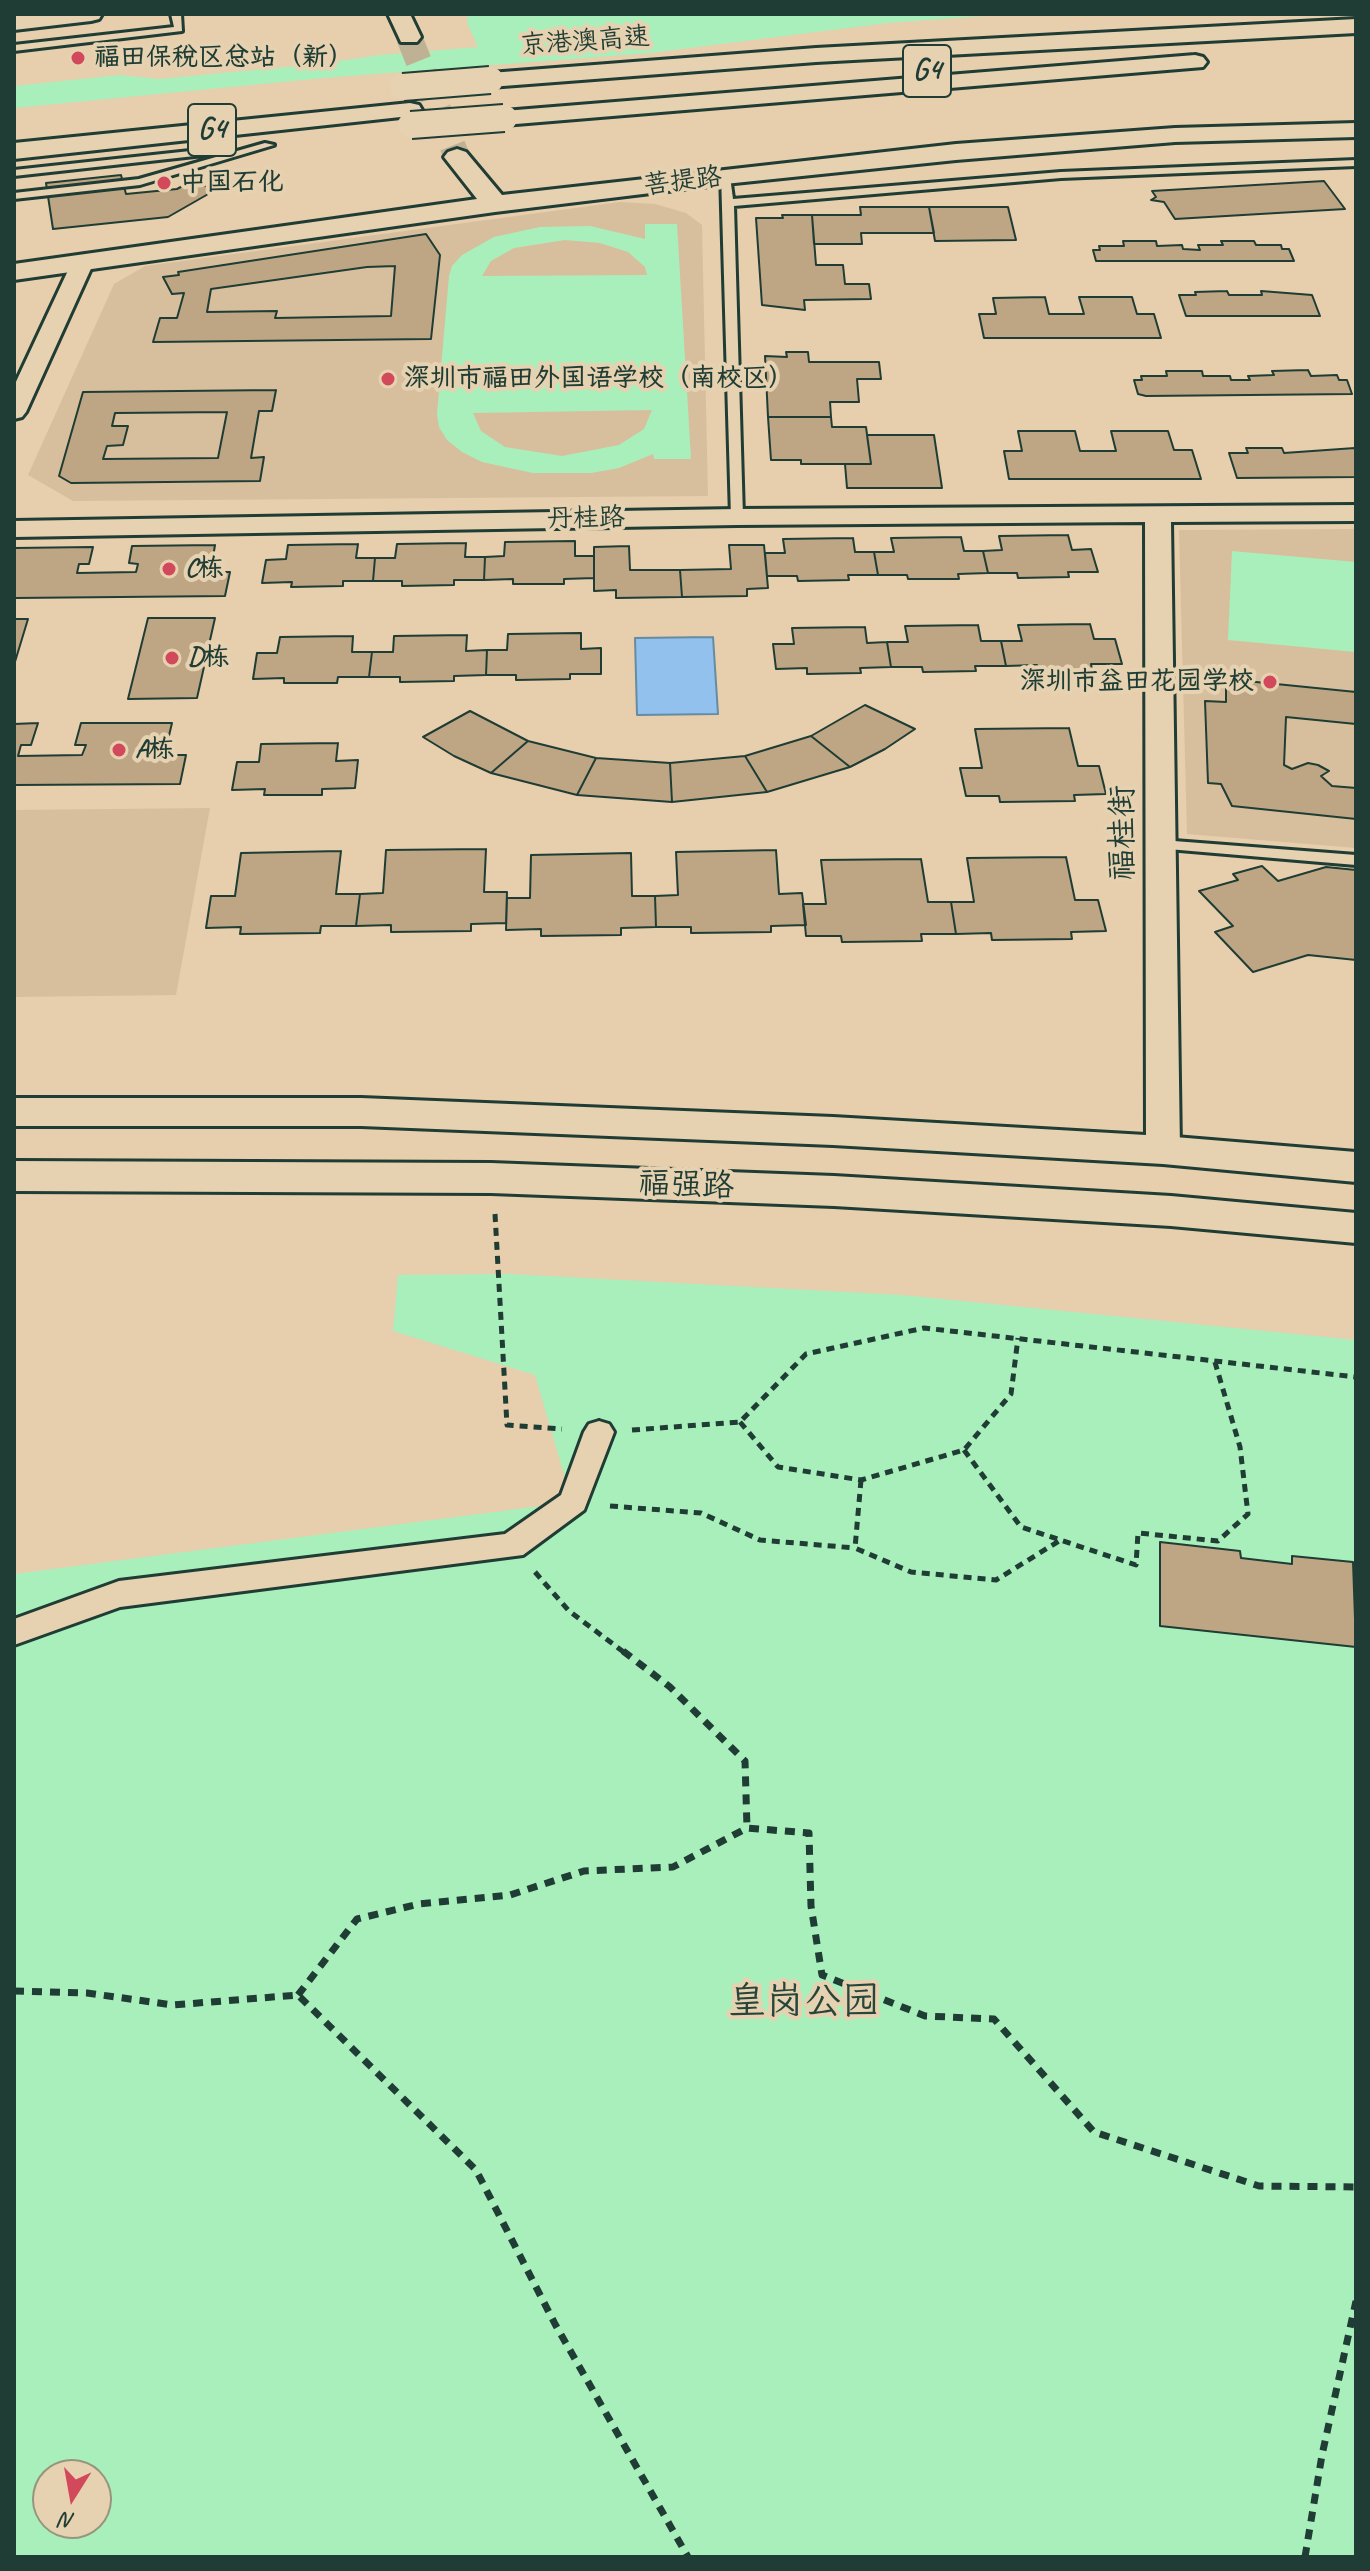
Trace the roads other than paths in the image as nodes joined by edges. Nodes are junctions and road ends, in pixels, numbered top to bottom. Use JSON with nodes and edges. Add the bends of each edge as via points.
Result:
{"nodes":[{"id":1,"x":91,"y":14,"type":"edge"},
{"id":2,"x":176,"y":14,"type":"edge"},
{"id":3,"x":399,"y":14,"type":"edge"},
{"id":4,"x":1225,"y":14,"type":"edge"},
{"id":5,"x":14,"y":23,"type":"edge"},
{"id":6,"x":409,"y":37,"type":"tunnel mouth"},
{"id":7,"x":1353,"y":41,"type":"edge"},
{"id":8,"x":14,"y":48,"type":"edge"},
{"id":9,"x":1301,"y":53,"type":"dead end"},
{"id":10,"x":1225,"y":60,"type":"dead end"},
{"id":11,"x":626,"y":69,"type":"junction"},
{"id":12,"x":373,"y":90,"type":"dead end"},
{"id":13,"x":408,"y":107,"type":"junction"},
{"id":14,"x":501,"y":111,"type":"junction"},
{"id":15,"x":1356,"y":130,"type":"edge"},
{"id":16,"x":269,"y":145,"type":"junction"},
{"id":17,"x":14,"y":151,"type":"edge"},
{"id":18,"x":488,"y":154,"type":"tunnel mouth"},
{"id":19,"x":457,"y":157,"type":"tunnel mouth"},
{"id":20,"x":1356,"y":163,"type":"edge"},
{"id":21,"x":14,"y":173,"type":"edge"},
{"id":22,"x":725,"y":176,"type":"junction"},
{"id":23,"x":14,"y":196,"type":"edge"},
{"id":24,"x":728,"y":203,"type":"junction"},
{"id":25,"x":495,"y":204,"type":"junction"},
{"id":26,"x":83,"y":262,"type":"junction"},
{"id":27,"x":14,"y":272,"type":"edge"},
{"id":28,"x":14,"y":412,"type":"edge"},
{"id":29,"x":1356,"y":513,"type":"edge"},
{"id":30,"x":1158,"y":515,"type":"junction"},
{"id":31,"x":737,"y":517,"type":"junction"},
{"id":32,"x":14,"y":529,"type":"edge"},
{"id":33,"x":1161,"y":845,"type":"junction"},
{"id":34,"x":1356,"y":860,"type":"edge"},
{"id":35,"x":14,"y":1112,"type":"edge"},
{"id":36,"x":1163,"y":1150,"type":"junction"},
{"id":37,"x":1356,"y":1167,"type":"edge"},
{"id":38,"x":14,"y":1176,"type":"edge"},
{"id":39,"x":1356,"y":1228,"type":"edge"},
{"id":40,"x":599,"y":1432,"type":"road end"},
{"id":41,"x":14,"y":1632,"type":"edge"}],
"edges":[{"from":1,"to":5,"type":"main road"},
{"from":2,"to":8,"type":"lane","via":[[179,29]]},
{"from":3,"to":6,"type":"main road"},
{"from":4,"to":11,"type":"main road","via":[[952,27]]},
{"from":7,"to":9,"type":"main road"},
{"from":7,"to":11,"type":"main road","name":"京港澳高速","number":"G4","via":[[832,54]]},
{"from":7,"to":14,"type":"main road","name":"京港澳高速","number":"G4","via":[[926,71]]},
{"from":10,"to":14,"type":"main road","via":[[1042,77]]},
{"from":11,"to":13,"type":"main road","name":"京港澳高速","number":"G4","bridge":true,"via":[[490,80]]},
{"from":12,"to":13,"type":"main road","number":"G4"},
{"from":13,"to":14,"type":"main road","bridge":true},
{"from":13,"to":16,"type":"main road"},
{"from":13,"to":17,"type":"main road","number":"G4"},
{"from":15,"to":22,"type":"main road","name":"菩提路","via":[[1175,135]]},
{"from":16,"to":21,"type":"lane"},
{"from":16,"to":23,"type":"lane","via":[[140,182]]},
{"from":18,"to":25,"type":"main road","via":[[500,182]]},
{"from":19,"to":25,"type":"main road"},
{"from":20,"to":24,"type":"lane","via":[[1061,175]]},
{"from":22,"to":24,"type":"lane"},
{"from":22,"to":25,"type":"main road","name":"菩提路"},
{"from":24,"to":31,"type":"lane"},
{"from":25,"to":26,"type":"main road","name":"菩提路"},
{"from":26,"to":27,"type":"main road","name":"菩提路"},
{"from":26,"to":28,"type":"street"},
{"from":29,"to":30,"type":"street","name":"丹桂路"},
{"from":30,"to":31,"type":"street","name":"丹桂路"},
{"from":30,"to":33,"type":"street","name":"福桂街"},
{"from":31,"to":32,"type":"street","name":"丹桂路"},
{"from":33,"to":34,"type":"lane"},
{"from":33,"to":36,"type":"street","name":"福桂街"},
{"from":35,"to":36,"type":"main road","name":"福强路","via":[[361,1112]]},
{"from":36,"to":37,"type":"main road","name":"福强路"},
{"from":38,"to":39,"type":"main road","name":"福强路","via":[[491,1178],[849,1192]]},
{"from":40,"to":41,"type":"street","via":[[573,1502],[512,1546],[119,1594]]}]}
